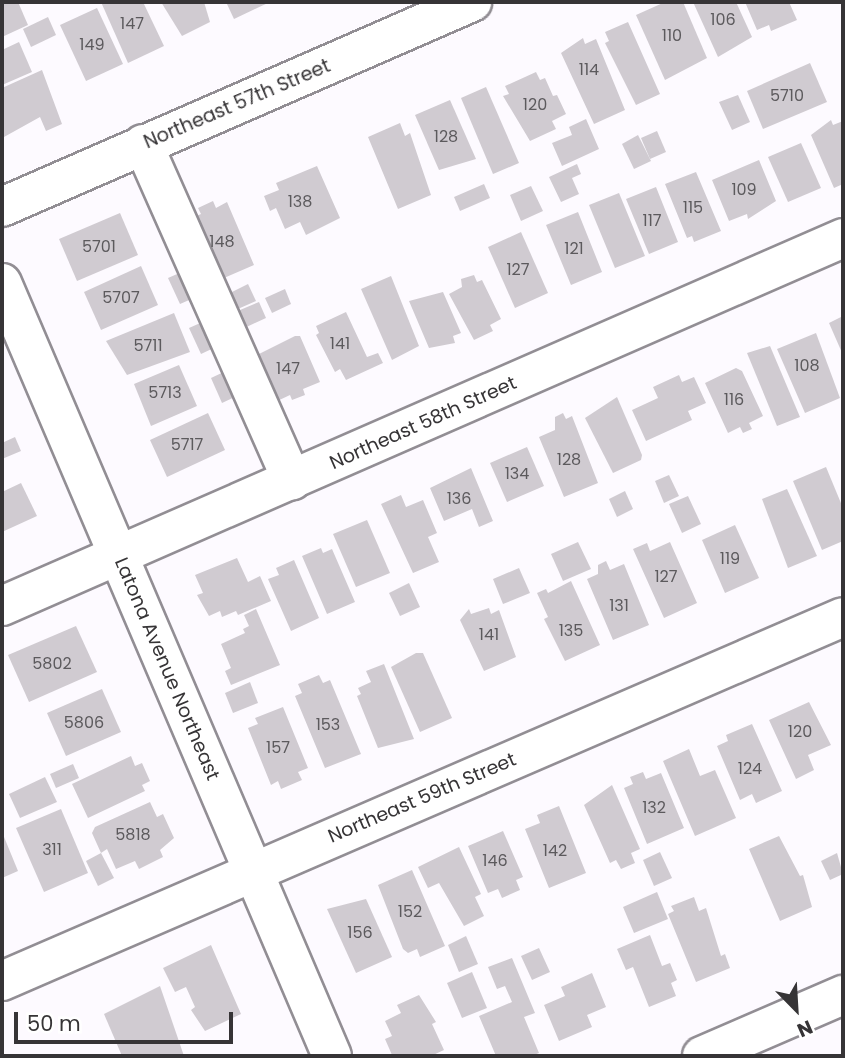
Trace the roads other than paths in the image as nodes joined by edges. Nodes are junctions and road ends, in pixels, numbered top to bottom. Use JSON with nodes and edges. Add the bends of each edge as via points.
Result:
{"nodes":[{"id":1,"x":472,"y":2,"type":"edge"},
{"id":2,"x":144,"y":144,"type":"junction"},
{"id":3,"x":2,"y":207,"type":"edge"},
{"id":4,"x":843,"y":238,"type":"edge"},
{"id":5,"x":2,"y":283,"type":"edge"},
{"id":6,"x":292,"y":481,"type":"junction"},
{"id":7,"x":118,"y":555,"type":"junction"},
{"id":8,"x":2,"y":606,"type":"edge"},
{"id":9,"x":843,"y":617,"type":"edge"},
{"id":10,"x":253,"y":872,"type":"junction"},
{"id":11,"x":2,"y":981,"type":"edge"},
{"id":12,"x":843,"y":995,"type":"edge"},
{"id":13,"x":332,"y":1056,"type":"edge"},
{"id":14,"x":702,"y":1056,"type":"edge"}],
"edges":[{"from":1,"to":2,"type":"street","name":"Northeast 57th Street"},
{"from":2,"to":3,"type":"street","name":"Northeast 57th Street"},
{"from":2,"to":6,"type":"street"},
{"from":4,"to":6,"type":"street","name":"Northeast 58th Street"},
{"from":5,"to":7,"type":"street","name":"Latona Avenue Northeast"},
{"from":6,"to":7,"type":"street","name":"Northeast 58th Street"},
{"from":7,"to":8,"type":"street","name":"Northeast 58th Street"},
{"from":7,"to":10,"type":"street","name":"Latona Avenue Northeast"},
{"from":9,"to":10,"type":"street","name":"Northeast 59th Street"},
{"from":10,"to":11,"type":"street","name":"Northeast 59th Street"},
{"from":10,"to":13,"type":"street","name":"Latona Avenue Northeast"},
{"from":12,"to":14,"type":"street"}]}
